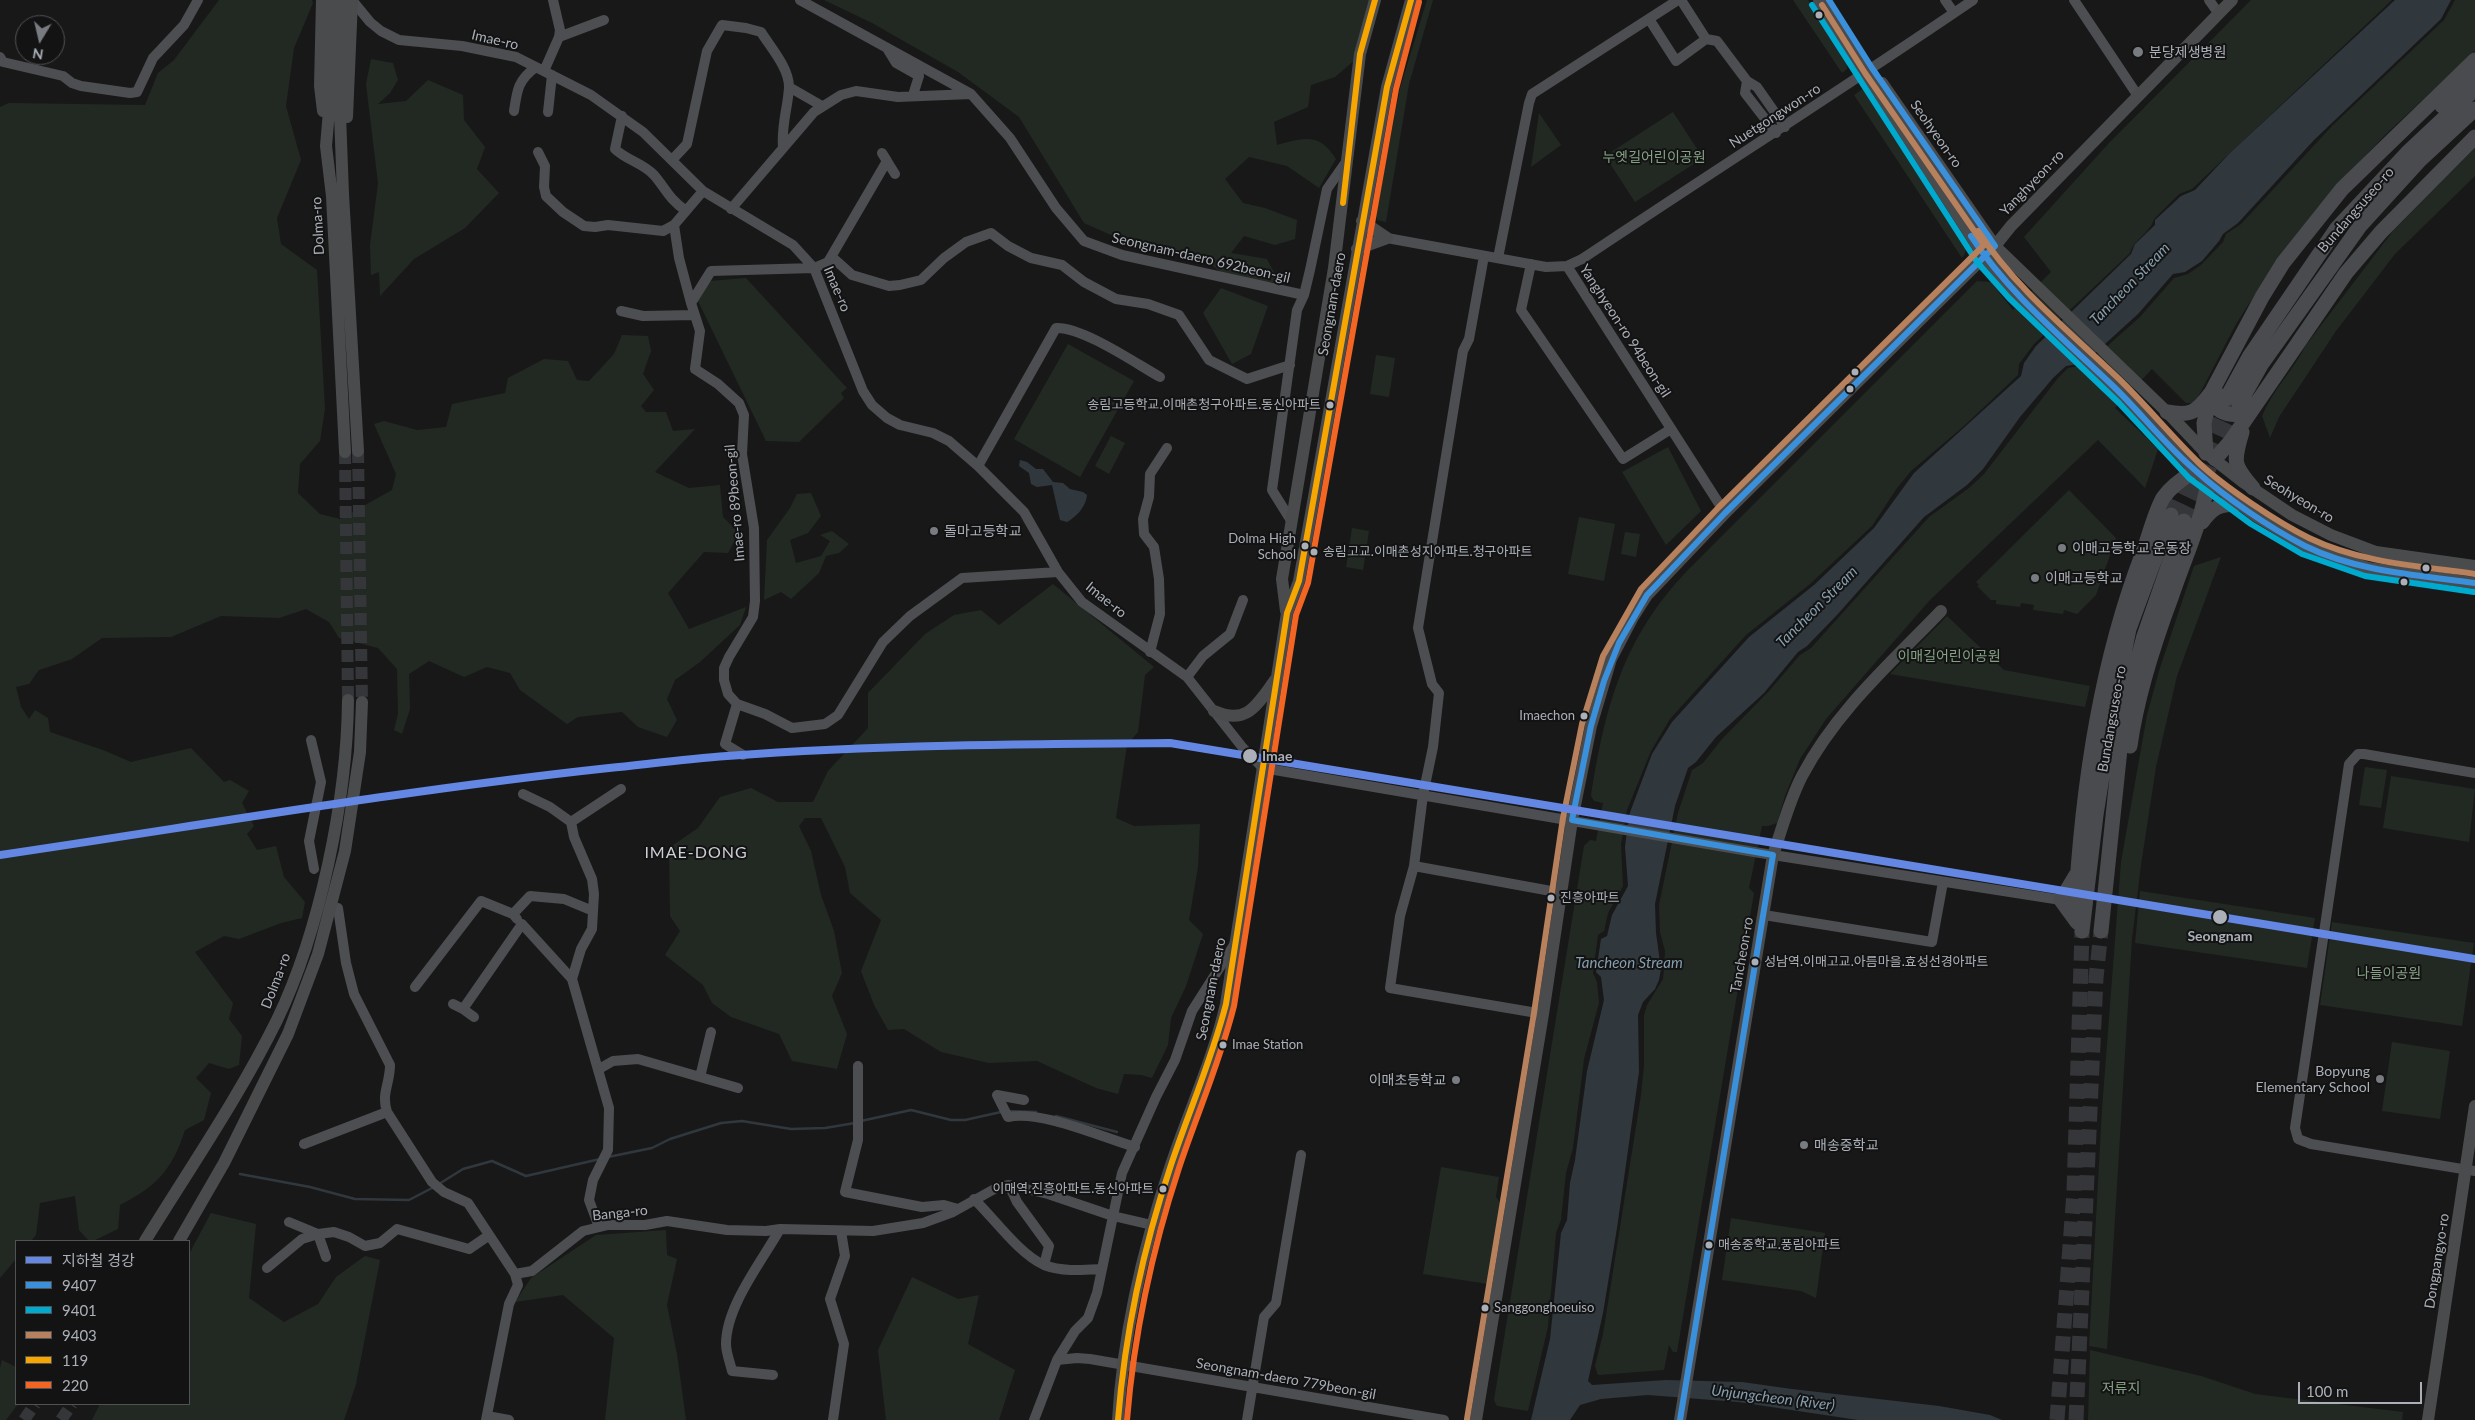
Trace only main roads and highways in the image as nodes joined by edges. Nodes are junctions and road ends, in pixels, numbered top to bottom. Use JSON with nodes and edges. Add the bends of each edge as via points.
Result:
{"nodes":[{"id":1,"x":322,"y":0,"type":"edge"},
{"id":2,"x":1374,"y":0,"type":"edge"},
{"id":3,"x":1411,"y":0,"type":"edge"},
{"id":4,"x":1819,"y":0,"type":"edge"},
{"id":5,"x":1829,"y":0,"type":"edge"},
{"id":6,"x":2232,"y":0,"type":"edge"},
{"id":7,"x":345,"y":2,"type":"edge"},
{"id":8,"x":2475,"y":60,"type":"edge"},
{"id":9,"x":1869,"y":70,"type":"junction"},
{"id":10,"x":2475,"y":74,"type":"edge"},
{"id":11,"x":2475,"y":89,"type":"edge"},
{"id":12,"x":2475,"y":109,"type":"edge"},
{"id":13,"x":2475,"y":127,"type":"edge"},
{"id":14,"x":2475,"y":137,"type":"edge"},
{"id":15,"x":326,"y":146,"type":"junction"},
{"id":16,"x":1362,"y":220,"type":"junction"},
{"id":17,"x":1995,"y":246,"type":"junction"},
{"id":18,"x":1357,"y":249,"type":"junction"},
{"id":19,"x":1984,"y":256,"type":"junction"},
{"id":20,"x":2326,"y":272,"type":"junction"},
{"id":21,"x":2284,"y":304,"type":"junction"},
{"id":22,"x":2309,"y":326,"type":"junction"},
{"id":23,"x":2234,"y":348,"type":"junction"},
{"id":24,"x":2211,"y":393,"type":"junction"},
{"id":25,"x":2238,"y":406,"type":"junction"},
{"id":26,"x":2167,"y":412,"type":"junction"},
{"id":27,"x":358,"y":451,"type":"tunnel mouth"},
{"id":28,"x":345,"y":452,"type":"tunnel mouth"},
{"id":29,"x":2206,"y":462,"type":"junction"},
{"id":30,"x":2208,"y":481,"type":"junction"},
{"id":31,"x":2253,"y":488,"type":"junction"},
{"id":32,"x":2238,"y":504,"type":"junction"},
{"id":33,"x":2195,"y":531,"type":"junction"},
{"id":34,"x":2475,"y":566,"type":"edge"},
{"id":35,"x":2475,"y":583,"type":"edge"},
{"id":36,"x":1941,"y":611,"type":"dead end"},
{"id":37,"x":1286,"y":613,"type":"junction"},
{"id":38,"x":1276,"y":680,"type":"junction"},
{"id":39,"x":348,"y":700,"type":"tunnel mouth"},
{"id":40,"x":362,"y":702,"type":"tunnel mouth"},
{"id":41,"x":1214,"y":711,"type":"road end"},
{"id":42,"x":2078,"y":868,"type":"junction"},
{"id":43,"x":2107,"y":883,"type":"junction"},
{"id":44,"x":2080,"y":929,"type":"junction"},
{"id":45,"x":2101,"y":931,"type":"tunnel mouth"},
{"id":46,"x":2475,"y":1106,"type":"edge"},
{"id":47,"x":2470,"y":1170,"type":"edge"},
{"id":48,"x":146,"y":1240,"type":"edge"},
{"id":49,"x":181,"y":1240,"type":"edge"},
{"id":50,"x":1118,"y":1420,"type":"edge"},
{"id":51,"x":1476,"y":1420,"type":"edge"},
{"id":52,"x":1680,"y":1420,"type":"edge"},
{"id":53,"x":2428,"y":1420,"type":"edge"}],
"edges":[{"from":1,"to":15,"type":"main road","via":[[320,86]]},
{"from":2,"to":37,"type":"main road","name":"Seongnam-daero","via":[[1360,54],[1334,268],[1282,579]]},
{"from":3,"to":16,"type":"main road","name":"Seongnam-daero","via":[[1386,87]]},
{"from":4,"to":9,"type":"main road","name":"Seohyeon-ro"},
{"from":5,"to":9,"type":"main road","name":"Seohyeon-ro"},
{"from":6,"to":17,"type":"main road","name":"Yanghyeon-ro"},
{"from":7,"to":15,"type":"main road","name":"Dolma-ro"},
{"from":7,"to":27,"type":"main road","name":"Dolma-ro","via":[[349,93],[342,162]]},
{"from":8,"to":23,"type":"highway","via":[[2362,168],[2321,214],[2262,297]]},
{"from":9,"to":17,"type":"main road","name":"Seohyeon-ro"},
{"from":9,"to":19,"type":"main road","name":"Seohyeon-ro"},
{"from":10,"to":21,"type":"highway","via":[[2387,158],[2314,243]]},
{"from":11,"to":21,"type":"highway","name":"Bundangsuseo-ro","via":[[2407,153],[2350,214],[2328,239]]},
{"from":12,"to":20,"type":"highway","name":"Bundangsuseo-ro","via":[[2420,160],[2375,209]]},
{"from":13,"to":20,"type":"highway","via":[[2360,244]]},
{"from":14,"to":22,"type":"highway","via":[[2362,253]]},
{"from":15,"to":28,"type":"main road","name":"Dolma-ro","via":[[332,196]]},
{"from":16,"to":18,"type":"main road","name":"Seongnam-daero"},
{"from":16,"to":18,"type":"main road","via":[[1387,238]]},
{"from":17,"to":19,"type":"main road","name":"Yanghyeon-ro"},
{"from":17,"to":26,"type":"main road","name":"Seohyeon-ro"},
{"from":18,"to":37,"type":"main road","name":"Seongnam-daero","via":[[1299,581]]},
{"from":19,"to":29,"type":"main road","name":"Seohyeon-ro","via":[[2015,292],[2125,397]]},
{"from":19,"to":51,"type":"main road","name":"Yanghyeon-ro","via":[[1647,594],[1619,643],[1596,703],[1572,820]]},
{"from":20,"to":25,"type":"highway","name":"Bundangsuseo-ro","via":[[2261,365]]},
{"from":21,"to":25,"type":"highway","name":"Bundangsuseo-ro","via":[[2249,357]]},
{"from":22,"to":23,"type":"highway","via":[[2261,384],[2246,410],[2232,416],[2219,410],[2214,399]]},
{"from":22,"to":25,"type":"highway"},
{"from":23,"to":24,"type":"highway"},
{"from":24,"to":26,"type":"highway","via":[[2200,408],[2191,413]]},
{"from":24,"to":29,"type":"highway","via":[[2204,423]]},
{"from":25,"to":29,"type":"highway","via":[[2230,442]]},
{"from":25,"to":31,"type":"highway","via":[[2235,464]]},
{"from":26,"to":29,"type":"main road","name":"Seohyeon-ro"},
{"from":29,"to":30,"type":"main road"},
{"from":29,"to":31,"type":"main road","name":"Seohyeon-ro"},
{"from":29,"to":42,"type":"highway","via":[[2178,481],[2164,498],[2126,596],[2089,766]]},
{"from":30,"to":32,"type":"main road"},
{"from":30,"to":33,"type":"highway","via":[[2205,504]]},
{"from":31,"to":34,"type":"main road","name":"Seohyeon-ro","via":[[2319,530],[2359,546],[2406,557]]},
{"from":32,"to":33,"type":"highway","via":[[2222,504],[2211,509]]},
{"from":32,"to":35,"type":"main road","via":[[2306,546],[2368,568]]},
{"from":33,"to":43,"type":"highway","via":[[2166,610],[2134,720]]},
{"from":36,"to":52,"type":"main road","name":"Tancheon-ro","via":[[1851,702],[1824,738],[1794,792],[1773,855]]},
{"from":37,"to":38,"type":"main road","name":"Seongnam-daero"},
{"from":38,"to":41,"type":"main road","via":[[1255,706],[1241,716],[1226,716]]},
{"from":38,"to":50,"type":"main road","name":"Seongnam-daero","via":[[1220,1030],[1152,1225],[1122,1365]]},
{"from":39,"to":48,"type":"main road","name":"Dolma-ro","via":[[348,730],[334,834],[322,892],[305,945],[277,1019]]},
{"from":40,"to":49,"type":"main road","via":[[360,752],[345,851],[318,954],[295,1021],[224,1163]]},
{"from":42,"to":44,"type":"highway"},
{"from":42,"to":44,"type":"highway","via":[[2061,900]]},
{"from":43,"to":44,"type":"highway","name":"Bundangsuseo-ro","via":[[2124,711],[2178,518],[2130,630],[2096,815]]},
{"from":43,"to":45,"type":"highway","name":"Bundangsuseo-ro"},
{"from":46,"to":47,"type":"main road","name":"Dongpangyo-ro"},
{"from":47,"to":53,"type":"main road","name":"Dongpangyo-ro"}]}
